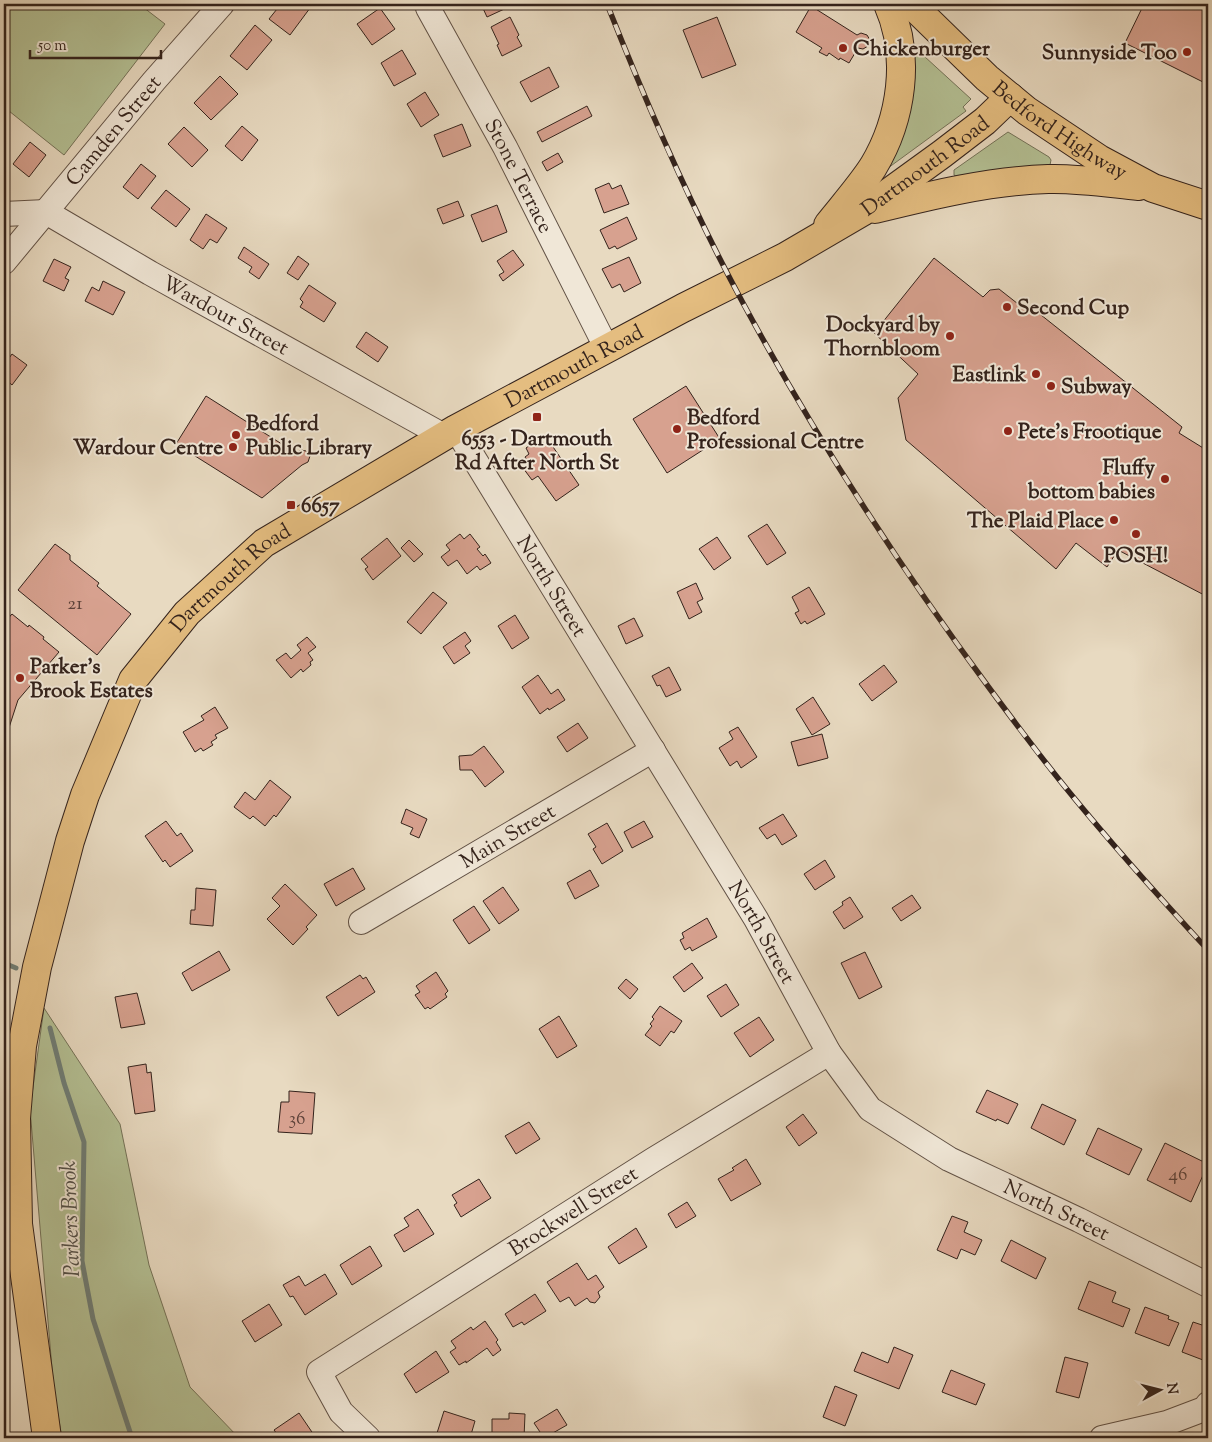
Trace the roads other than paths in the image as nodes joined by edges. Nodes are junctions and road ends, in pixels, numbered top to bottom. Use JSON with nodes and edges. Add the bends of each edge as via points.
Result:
{"nodes":[{"id":1,"x":222,"y":4,"type":"edge"},
{"id":2,"x":428,"y":4,"type":"edge"},
{"id":3,"x":888,"y":4,"type":"edge"},
{"id":4,"x":911,"y":4,"type":"edge"},
{"id":5,"x":1010,"y":97,"type":"junction"},
{"id":6,"x":1152,"y":188,"type":"junction"},
{"id":7,"x":1208,"y":206,"type":"edge"},
{"id":8,"x":46,"y":212,"type":"junction"},
{"id":9,"x":862,"y":212,"type":"junction"},
{"id":10,"x":4,"y":214,"type":"edge"},
{"id":11,"x":819,"y":238,"type":"junction"},
{"id":12,"x":4,"y":262,"type":"edge"},
{"id":13,"x":607,"y":349,"type":"junction"},
{"id":14,"x":450,"y":432,"type":"junction"},
{"id":15,"x":653,"y":750,"type":"junction"},
{"id":16,"x":361,"y":922,"type":"dead end"},
{"id":17,"x":829,"y":1053,"type":"junction"},
{"id":18,"x":11,"y":1224,"type":"edge"},
{"id":19,"x":1208,"y":1285,"type":"edge"},
{"id":20,"x":1208,"y":1404,"type":"edge"},
{"id":21,"x":47,"y":1438,"type":"edge"},
{"id":22,"x":368,"y":1438,"type":"edge"},
{"id":23,"x":1102,"y":1438,"type":"edge"}],
"edges":[{"from":1,"to":8,"type":"street","name":"Camden Street"},
{"from":2,"to":13,"type":"street","name":"Stone Terrace"},
{"from":3,"to":11,"type":"main road","via":[[898,38],[901,66],[895,119],[872,168]]},
{"from":4,"to":5,"type":"main road","name":"Bedford Highway"},
{"from":5,"to":6,"type":"main road","name":"Bedford Highway","via":[[1098,159]]},
{"from":5,"to":9,"type":"main road","name":"Dartmouth Road","via":[[985,121]]},
{"from":6,"to":7,"type":"main road","name":"Bedford Highway"},
{"from":6,"to":9,"type":"main road","via":[[1062,179],[1033,180],[975,187]]},
{"from":8,"to":10,"type":"street"},
{"from":8,"to":12,"type":"street","name":"Camden Street"},
{"from":8,"to":14,"type":"street","name":"Wardour Street","via":[[150,273]]},
{"from":9,"to":11,"type":"main road","name":"Dartmouth Road"},
{"from":11,"to":13,"type":"main road","name":"Dartmouth Road"},
{"from":13,"to":14,"type":"main road","name":"Dartmouth Road"},
{"from":14,"to":15,"type":"street","name":"North Street"},
{"from":14,"to":18,"type":"main road","name":"Dartmouth Road","via":[[264,543],[186,613],[133,680],[82,804],[37,967],[22,1046]]},
{"from":15,"to":16,"type":"street","name":"Main Street"},
{"from":15,"to":17,"type":"street","name":"North Street","via":[[756,919]]},
{"from":17,"to":19,"type":"street","name":"North Street","via":[[870,1109],[949,1159]]},
{"from":17,"to":22,"type":"street","name":"Brockwell Street","via":[[653,1160],[319,1372],[341,1412]]},
{"from":18,"to":21,"type":"main road","name":"Dartmouth Road"},
{"from":20,"to":23,"type":"street","via":[[1204,1409],[1167,1423]]}]}
